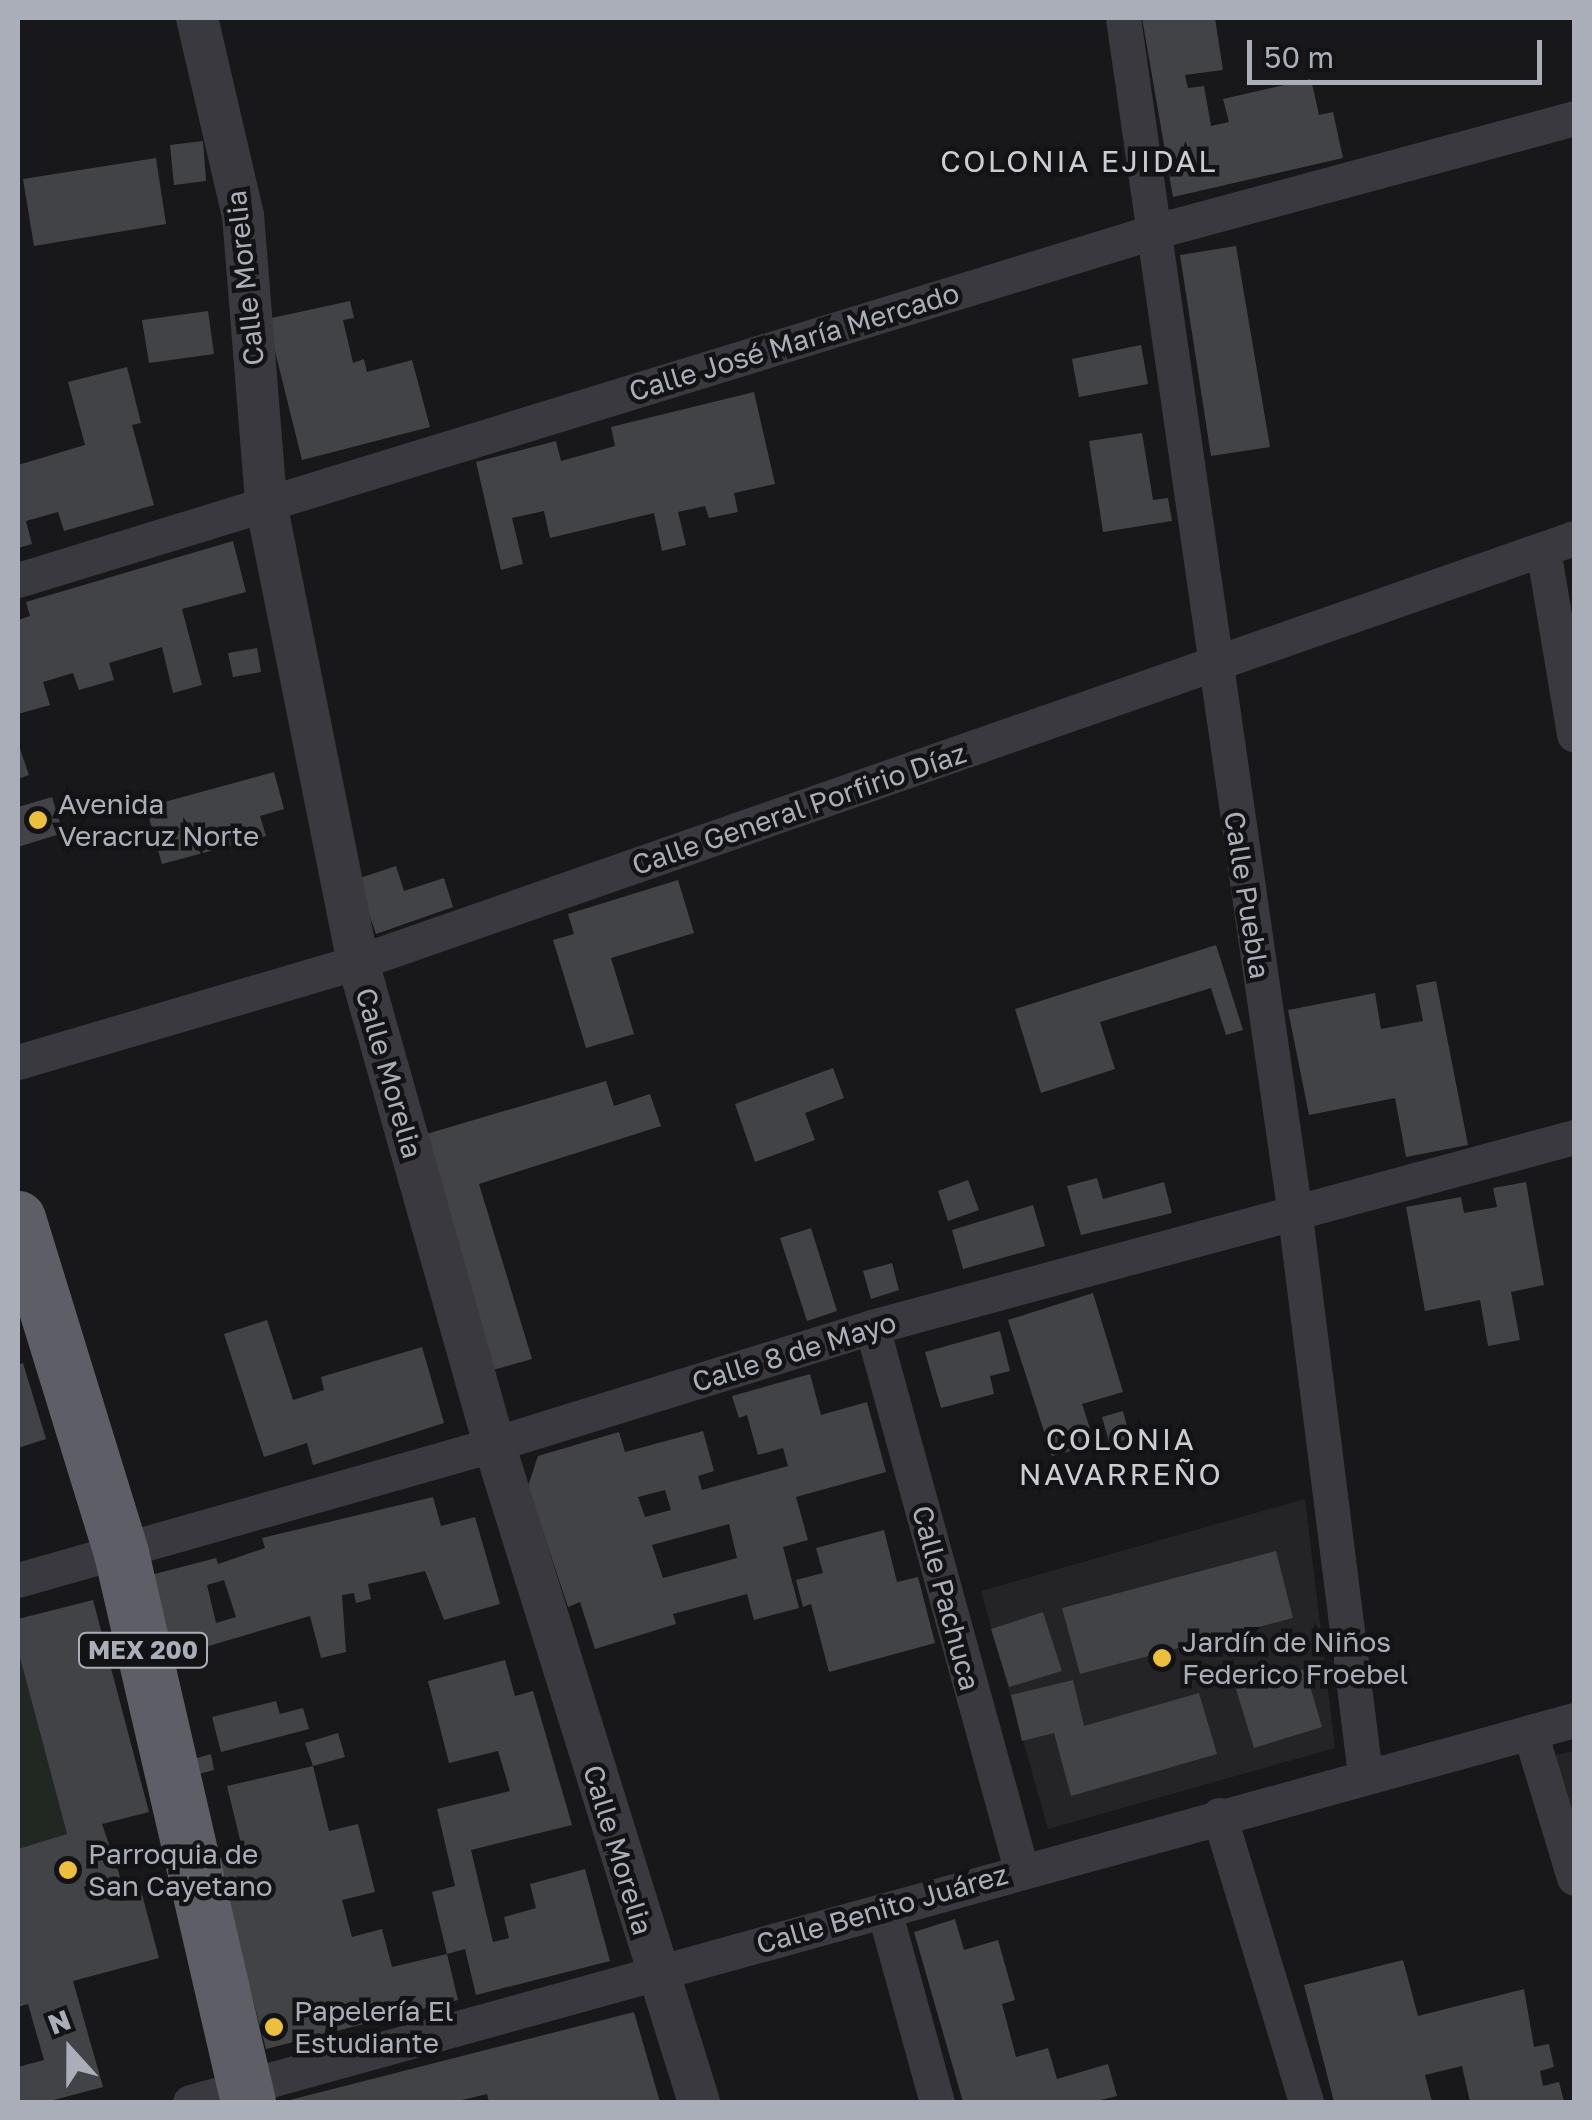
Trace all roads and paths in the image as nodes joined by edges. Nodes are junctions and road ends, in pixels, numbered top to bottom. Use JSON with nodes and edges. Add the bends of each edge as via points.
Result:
{"nodes":[{"id":1,"x":197,"y":18,"type":"edge"},
{"id":2,"x":1123,"y":18,"type":"edge"},
{"id":3,"x":1574,"y":118,"type":"edge"},
{"id":4,"x":1156,"y":231,"type":"junction"},
{"id":5,"x":266,"y":503,"type":"junction"},
{"id":6,"x":1559,"y":544,"type":"edge"},
{"id":7,"x":18,"y":580,"type":"edge"},
{"id":8,"x":1212,"y":665,"type":"junction"},
{"id":9,"x":1574,"y":734,"type":"edge"},
{"id":10,"x":358,"y":962,"type":"junction"},
{"id":11,"x":18,"y":1062,"type":"edge"},
{"id":12,"x":1574,"y":1137,"type":"edge"},
{"id":13,"x":1294,"y":1208,"type":"junction"},
{"id":14,"x":18,"y":1218,"type":"edge"},
{"id":15,"x":872,"y":1327,"type":"junction"},
{"id":16,"x":494,"y":1444,"type":"junction"},
{"id":17,"x":121,"y":1553,"type":"junction"},
{"id":18,"x":18,"y":1580,"type":"edge"},
{"id":19,"x":1574,"y":1720,"type":"edge"},
{"id":20,"x":1530,"y":1732,"type":"junction"},
{"id":21,"x":1364,"y":1774,"type":"junction"},
{"id":22,"x":1219,"y":1815,"type":"junction"},
{"id":23,"x":1021,"y":1869,"type":"junction"},
{"id":24,"x":1574,"y":1878,"type":"edge"},
{"id":25,"x":884,"y":1910,"type":"junction"},
{"id":26,"x":656,"y":1974,"type":"junction"},
{"id":27,"x":247,"y":2095,"type":"edge"},
{"id":28,"x":190,"y":2102,"type":"edge"},
{"id":29,"x":699,"y":2102,"type":"edge"},
{"id":30,"x":937,"y":2102,"type":"edge"},
{"id":31,"x":1306,"y":2102,"type":"edge"}],
"edges":[{"from":1,"to":5,"type":"street","name":"Calle Morelia","via":[[243,216]]},
{"from":2,"to":4,"type":"street","name":"Calle Puebla"},
{"from":3,"to":4,"type":"street","name":"Calle José María Mercado"},
{"from":4,"to":5,"type":"street","name":"Calle José María Mercado"},
{"from":4,"to":8,"type":"street","name":"Calle Puebla"},
{"from":5,"to":7,"type":"street","name":"Calle José María Mercado"},
{"from":5,"to":10,"type":"street","name":"Calle Morelia"},
{"from":6,"to":8,"type":"street","name":"Calle General Porfirio Díaz"},
{"from":6,"to":9,"type":"street"},
{"from":8,"to":10,"type":"street","name":"Calle General Porfirio Díaz"},
{"from":8,"to":13,"type":"street","name":"Calle Puebla"},
{"from":10,"to":11,"type":"street","name":"Calle General Porfirio Díaz"},
{"from":10,"to":16,"type":"street","name":"Calle Morelia"},
{"from":12,"to":13,"type":"street","name":"Calle 8 de Mayo"},
{"from":13,"to":15,"type":"street","name":"Calle 8 de Mayo"},
{"from":13,"to":21,"type":"street","name":"Calle Puebla"},
{"from":14,"to":17,"type":"highway","number":"MEX 200"},
{"from":15,"to":16,"type":"street","name":"Calle 8 de Mayo"},
{"from":15,"to":23,"type":"street","name":"Calle Pachuca"},
{"from":16,"to":17,"type":"street","name":"Calle 8 de Mayo"},
{"from":16,"to":26,"type":"street","name":"Calle Morelia"},
{"from":17,"to":18,"type":"street","name":"Calle 8 de Mayo"},
{"from":17,"to":27,"type":"highway","number":"MEX 200"},
{"from":19,"to":20,"type":"street","name":"Calle Benito Juárez"},
{"from":20,"to":21,"type":"street","name":"Calle Benito Juárez"},
{"from":20,"to":24,"type":"street"},
{"from":21,"to":22,"type":"street","name":"Calle Benito Juárez"},
{"from":22,"to":23,"type":"street","name":"Calle Benito Juárez"},
{"from":22,"to":31,"type":"street"},
{"from":23,"to":25,"type":"street","name":"Calle Benito Juárez"},
{"from":25,"to":26,"type":"street","name":"Calle Benito Juárez"},
{"from":25,"to":30,"type":"street"},
{"from":26,"to":27,"type":"street","name":"Calle Benito Juárez"},
{"from":26,"to":29,"type":"street","name":"Calle Morelia"},
{"from":27,"to":28,"type":"street","name":"Calle Benito Juárez"}]}
